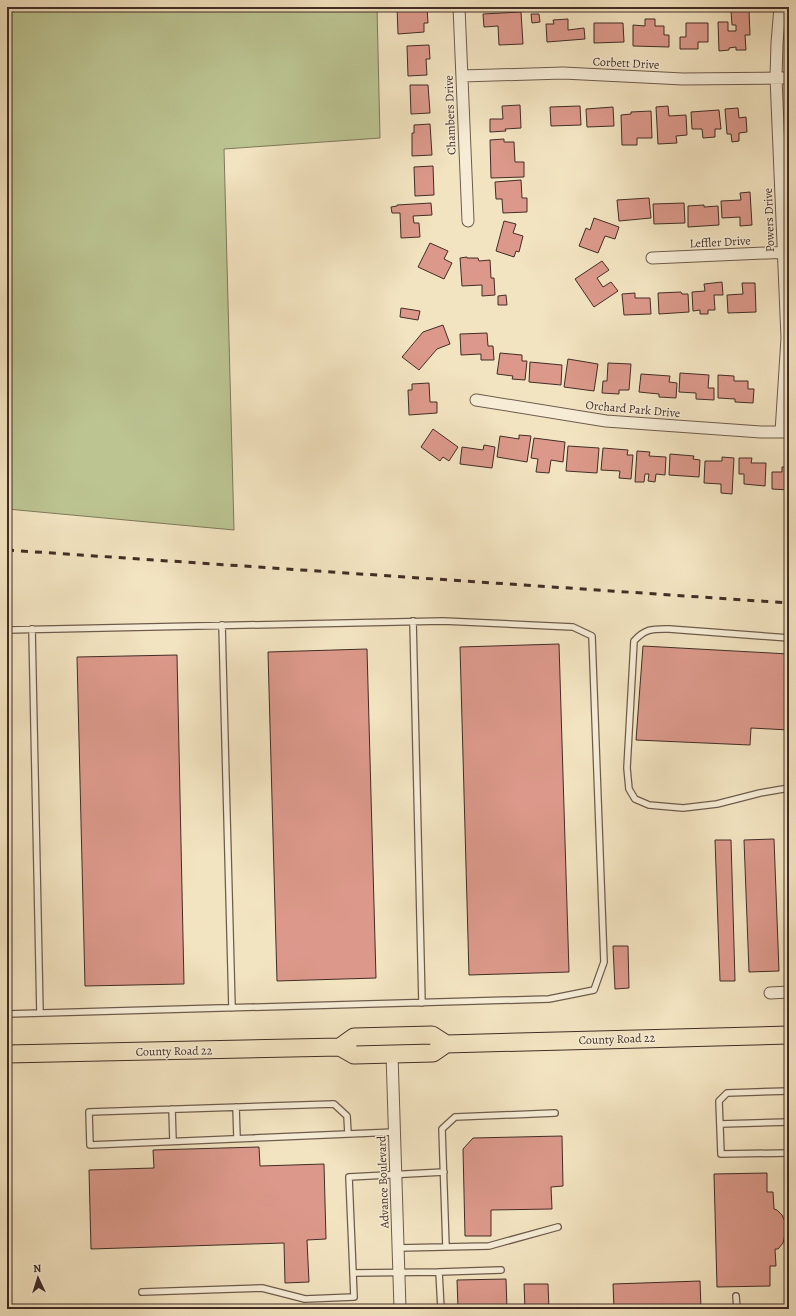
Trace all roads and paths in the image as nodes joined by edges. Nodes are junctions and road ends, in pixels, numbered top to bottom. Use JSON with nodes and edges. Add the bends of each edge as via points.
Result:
{"nodes":[{"id":1,"x":459,"y":7,"type":"edge"},
{"id":2,"x":780,"y":7,"type":"edge"},
{"id":3,"x":462,"y":76,"type":"junction"},
{"id":4,"x":776,"y":78,"type":"junction"},
{"id":5,"x":789,"y":78,"type":"edge"},
{"id":6,"x":468,"y":221,"type":"dead end"},
{"id":7,"x":786,"y":252,"type":"edge"},
{"id":8,"x":652,"y":258,"type":"dead end"},
{"id":9,"x":476,"y":400,"type":"dead end"},
{"id":10,"x":785,"y":432,"type":"edge"},
{"id":11,"x":413,"y":622,"type":"junction"},
{"id":12,"x":222,"y":625,"type":"junction"},
{"id":13,"x":32,"y":629,"type":"junction"},
{"id":14,"x":7,"y":630,"type":"edge"},
{"id":15,"x":789,"y":638,"type":"edge"},
{"id":16,"x":789,"y":788,"type":"edge"},
{"id":17,"x":789,"y":992,"type":"edge"},
{"id":18,"x":770,"y":993,"type":"dead end"},
{"id":19,"x":422,"y":1003,"type":"junction"},
{"id":20,"x":232,"y":1008,"type":"junction"},
{"id":21,"x":40,"y":1013,"type":"junction"},
{"id":22,"x":7,"y":1014,"type":"edge"},
{"id":23,"x":789,"y":1035,"type":"edge"},
{"id":24,"x":446,"y":1044,"type":"junction"},
{"id":25,"x":340,"y":1047,"type":"junction"},
{"id":26,"x":7,"y":1054,"type":"edge"},
{"id":27,"x":392,"y":1054,"type":"junction"},
{"id":28,"x":789,"y":1091,"type":"edge"},
{"id":29,"x":236,"y":1107,"type":"junction"},
{"id":30,"x":172,"y":1109,"type":"junction"},
{"id":31,"x":555,"y":1113,"type":"dead end"},
{"id":32,"x":789,"y":1122,"type":"edge"},
{"id":33,"x":720,"y":1124,"type":"junction"},
{"id":34,"x":395,"y":1132,"type":"junction"},
{"id":35,"x":348,"y":1134,"type":"junction"},
{"id":36,"x":237,"y":1138,"type":"junction"},
{"id":37,"x":173,"y":1141,"type":"junction"},
{"id":38,"x":789,"y":1153,"type":"edge"},
{"id":39,"x":444,"y":1172,"type":"junction"},
{"id":40,"x":396,"y":1175,"type":"junction"},
{"id":41,"x":558,"y":1227,"type":"dead end"},
{"id":42,"x":446,"y":1247,"type":"junction"},
{"id":43,"x":398,"y":1248,"type":"junction"},
{"id":44,"x":501,"y":1270,"type":"dead end"},
{"id":45,"x":399,"y":1272,"type":"junction"},
{"id":46,"x":439,"y":1272,"type":"junction"},
{"id":47,"x":353,"y":1273,"type":"junction"},
{"id":48,"x":142,"y":1292,"type":"dead end"},
{"id":49,"x":736,"y":1296,"type":"dead end"},
{"id":50,"x":400,"y":1309,"type":"edge"},
{"id":51,"x":440,"y":1309,"type":"edge"},
{"id":52,"x":737,"y":1309,"type":"edge"}],
"edges":[{"from":1,"to":3,"type":"street","name":"Chambers Drive"},
{"from":2,"to":4,"type":"street","name":"Powers Drive"},
{"from":3,"to":4,"type":"street","name":"Corbett Drive","via":[[563,73],[683,79]]},
{"from":3,"to":6,"type":"street","name":"Chambers Drive"},
{"from":4,"to":5,"type":"street","name":"Corbett Drive"},
{"from":4,"to":7,"type":"street","name":"Powers Drive"},
{"from":7,"to":8,"type":"street","name":"Leffler Drive"},
{"from":7,"to":10,"type":"street","name":"Powers Drive","via":[[788,338]]},
{"from":9,"to":10,"type":"street","name":"Orchard Park Drive","via":[[606,421]]},
{"from":11,"to":12,"type":"lane"},
{"from":11,"to":19,"type":"lane"},
{"from":11,"to":19,"type":"lane","via":[[573,627],[592,636],[604,962],[594,990],[549,999]]},
{"from":12,"to":13,"type":"lane"},
{"from":12,"to":20,"type":"lane"},
{"from":13,"to":14,"type":"lane"},
{"from":13,"to":21,"type":"lane"},
{"from":15,"to":16,"type":"lane","via":[[669,629],[642,632],[634,641],[627,768],[629,789],[635,799],[649,805],[683,808],[717,804]]},
{"from":17,"to":18,"type":"street"},
{"from":19,"to":20,"type":"lane"},
{"from":20,"to":21,"type":"lane"},
{"from":21,"to":22,"type":"lane"},
{"from":23,"to":24,"type":"main road","name":"County Road 22"},
{"from":24,"to":25,"type":"main road","name":"County Road 22","via":[[432,1035],[354,1037]]},
{"from":24,"to":27,"type":"main road","name":"County Road 22","via":[[433,1053]]},
{"from":25,"to":26,"type":"main road","name":"County Road 22"},
{"from":25,"to":27,"type":"main road","name":"County Road 22","via":[[354,1054]]},
{"from":27,"to":34,"type":"street","name":"Advance Boulevard"},
{"from":28,"to":33,"type":"lane","via":[[727,1094],[719,1101]]},
{"from":29,"to":30,"type":"lane"},
{"from":29,"to":35,"type":"lane","via":[[334,1104],[348,1116]]},
{"from":29,"to":36,"type":"lane"},
{"from":30,"to":37,"type":"lane"},
{"from":30,"to":37,"type":"lane","via":[[88,1112],[90,1145]]},
{"from":31,"to":39,"type":"lane","via":[[455,1117],[442,1129]]},
{"from":32,"to":33,"type":"lane"},
{"from":33,"to":38,"type":"lane","via":[[721,1154]]},
{"from":34,"to":35,"type":"lane"},
{"from":34,"to":40,"type":"street","name":"Advance Boulevard"},
{"from":35,"to":36,"type":"lane"},
{"from":36,"to":37,"type":"lane"},
{"from":39,"to":40,"type":"lane"},
{"from":39,"to":42,"type":"lane"},
{"from":40,"to":43,"type":"street","name":"Advance Boulevard"},
{"from":40,"to":47,"type":"lane","via":[[349,1177]]},
{"from":41,"to":42,"type":"lane","via":[[489,1246]]},
{"from":42,"to":43,"type":"lane"},
{"from":43,"to":45,"type":"street","name":"Advance Boulevard"},
{"from":44,"to":46,"type":"lane"},
{"from":45,"to":46,"type":"lane"},
{"from":45,"to":47,"type":"lane"},
{"from":45,"to":50,"type":"street","name":"Advance Boulevard"},
{"from":46,"to":51,"type":"lane"},
{"from":47,"to":48,"type":"lane","via":[[354,1297],[305,1299],[262,1288]]},
{"from":49,"to":52,"type":"lane"}]}
